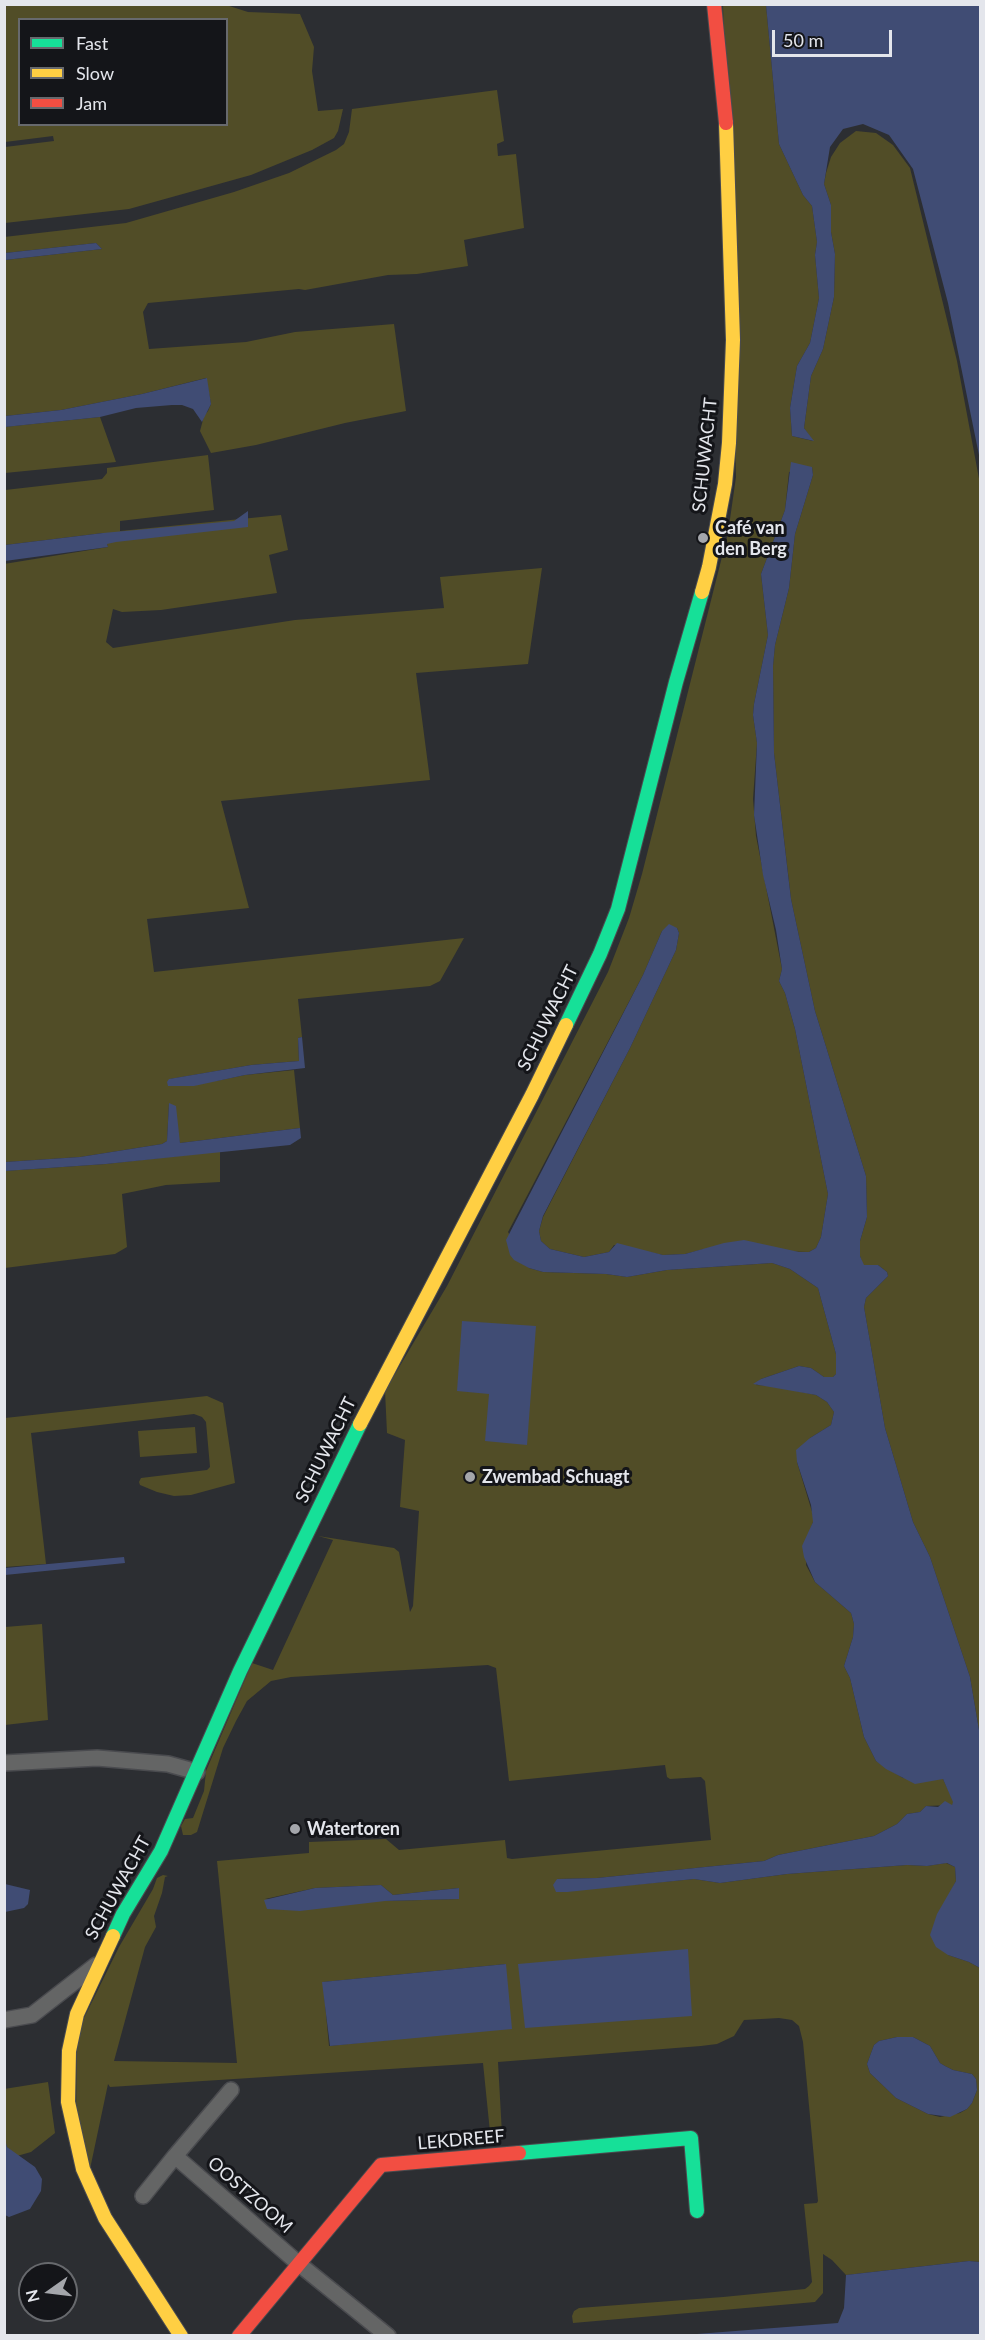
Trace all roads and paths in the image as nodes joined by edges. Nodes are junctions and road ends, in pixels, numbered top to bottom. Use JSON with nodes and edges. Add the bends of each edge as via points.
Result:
{"nodes":[{"id":1,"x":714,"y":4,"type":"edge"},
{"id":2,"x":4,"y":1763,"type":"edge"},
{"id":3,"x":197,"y":1772,"type":"junction"},
{"id":4,"x":99,"y":1964,"type":"junction"},
{"id":5,"x":4,"y":2020,"type":"edge"},
{"id":6,"x":231,"y":2090,"type":"dead end"},
{"id":7,"x":175,"y":2156,"type":"junction"},
{"id":8,"x":143,"y":2196,"type":"dead end"},
{"id":9,"x":697,"y":2211,"type":"dead end"},
{"id":10,"x":299,"y":2264,"type":"junction"},
{"id":11,"x":181,"y":2336,"type":"edge"},
{"id":12,"x":239,"y":2336,"type":"edge"},
{"id":13,"x":388,"y":2336,"type":"edge"}],
"edges":[{"from":1,"to":3,"type":"street","name":"SCHUWACHT","via":[[727,130],[733,340],[729,443],[709,567],[625,886],[595,964],[532,1095],[374,1396],[240,1671]]},
{"from":2,"to":3,"type":"street","via":[[107,1758],[168,1764]]},
{"from":3,"to":4,"type":"street","name":"SCHUWACHT","via":[[161,1851],[123,1914]]},
{"from":4,"to":5,"type":"street","name":"SCHUWACHT","via":[[33,2015]]},
{"from":4,"to":11,"type":"street","name":"SCHUWACHT","via":[[77,2014],[69,2051],[68,2102],[83,2169],[105,2218]]},
{"from":6,"to":7,"type":"street"},
{"from":7,"to":8,"type":"street"},
{"from":7,"to":10,"type":"street","name":"OOSTZOOM"},
{"from":9,"to":10,"type":"street","name":"LEKDREEF","via":[[691,2138],[381,2165]]},
{"from":10,"to":12,"type":"street","name":"LEKDREEF"},
{"from":10,"to":13,"type":"street","name":"OOSTZOOM"}]}
